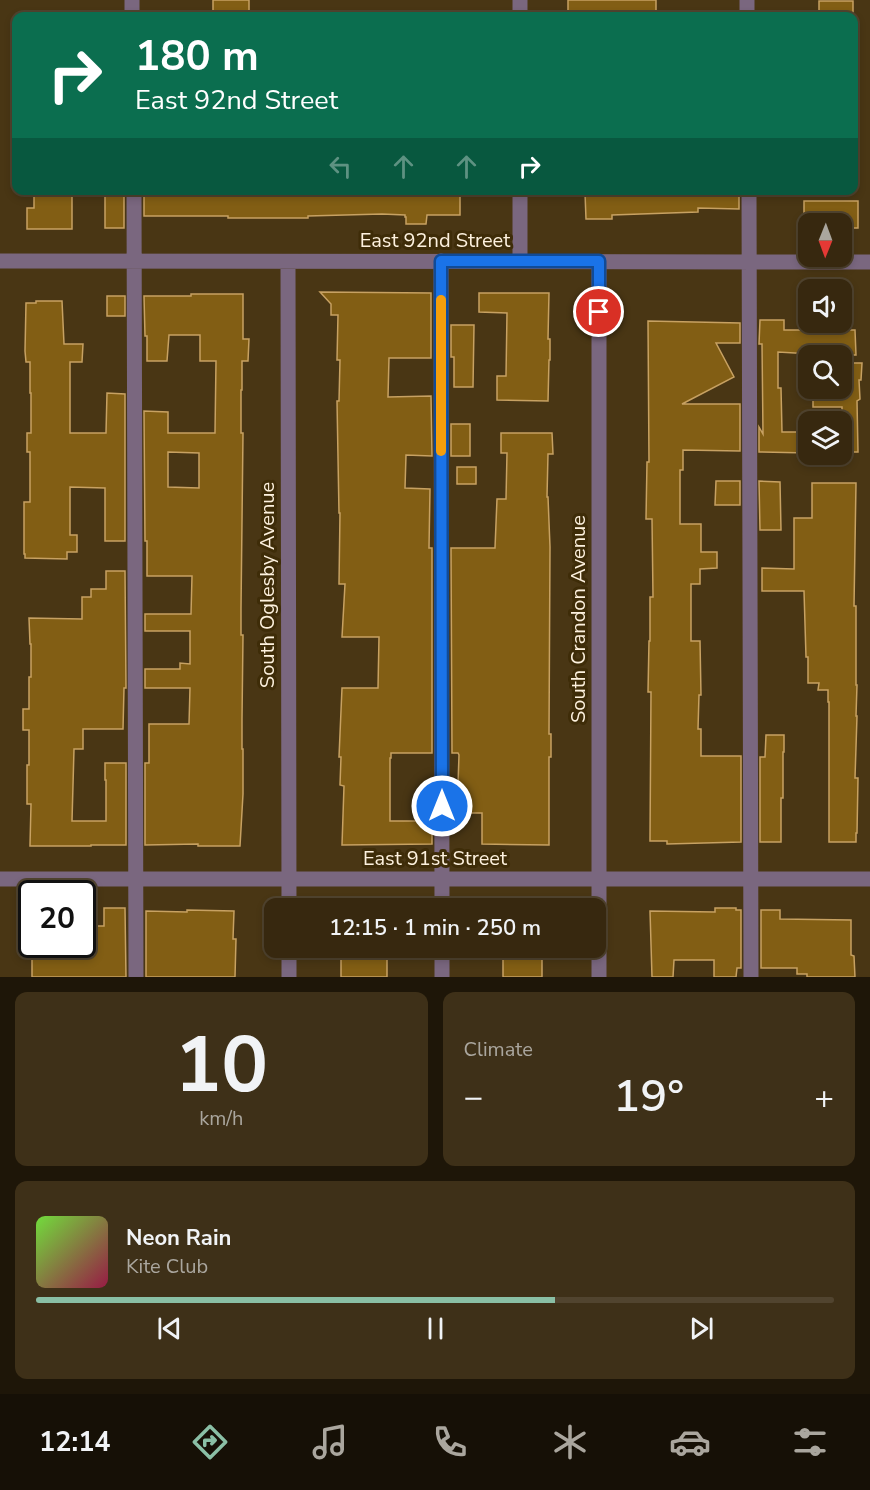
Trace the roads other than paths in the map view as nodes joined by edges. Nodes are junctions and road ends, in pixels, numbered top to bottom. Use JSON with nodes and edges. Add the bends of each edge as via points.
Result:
{"nodes":[{"id":1,"x":134,"y":195,"type":"edge"},
{"id":2,"x":520,"y":195,"type":"edge"},
{"id":3,"x":749,"y":195,"type":"edge"},
{"id":4,"x":0,"y":261,"type":"edge"},
{"id":5,"x":134,"y":261,"type":"junction"},
{"id":6,"x":288,"y":261,"type":"junction"},
{"id":7,"x":441,"y":261,"type":"junction"},
{"id":8,"x":520,"y":261,"type":"junction"},
{"id":9,"x":599,"y":261,"type":"junction"},
{"id":10,"x":750,"y":261,"type":"junction"},
{"id":11,"x":870,"y":262,"type":"edge"},
{"id":12,"x":0,"y":879,"type":"edge"},
{"id":13,"x":136,"y":879,"type":"junction"},
{"id":14,"x":289,"y":879,"type":"junction"},
{"id":15,"x":442,"y":879,"type":"junction"},
{"id":16,"x":598,"y":879,"type":"junction"},
{"id":17,"x":750,"y":879,"type":"junction"},
{"id":18,"x":870,"y":879,"type":"edge"},
{"id":19,"x":289,"y":898,"type":"edge"},
{"id":20,"x":442,"y":898,"type":"edge"},
{"id":21,"x":289,"y":958,"type":"edge"},
{"id":22,"x":442,"y":958,"type":"edge"},
{"id":23,"x":136,"y":977,"type":"edge"},
{"id":24,"x":289,"y":977,"type":"edge"},
{"id":25,"x":442,"y":977,"type":"edge"},
{"id":26,"x":598,"y":977,"type":"edge"},
{"id":27,"x":751,"y":977,"type":"edge"}],
"edges":[{"from":1,"to":5,"type":"street"},
{"from":2,"to":8,"type":"street"},
{"from":3,"to":10,"type":"street"},
{"from":4,"to":5,"type":"street","name":"East 92nd Street"},
{"from":5,"to":6,"type":"street","name":"East 92nd Street"},
{"from":5,"to":13,"type":"street"},
{"from":6,"to":7,"type":"street","name":"East 92nd Street"},
{"from":6,"to":14,"type":"street","name":"South Oglesby Avenue"},
{"from":7,"to":8,"type":"street","name":"East 92nd Street"},
{"from":7,"to":15,"type":"street"},
{"from":8,"to":9,"type":"street","name":"East 92nd Street"},
{"from":9,"to":10,"type":"street","name":"East 92nd Street"},
{"from":9,"to":16,"type":"street","name":"South Crandon Avenue"},
{"from":10,"to":11,"type":"street","name":"East 92nd Street"},
{"from":10,"to":17,"type":"street"},
{"from":12,"to":13,"type":"street","name":"East 91st Street"},
{"from":13,"to":14,"type":"street","name":"East 91st Street"},
{"from":13,"to":23,"type":"street"},
{"from":14,"to":15,"type":"street","name":"East 91st Street"},
{"from":14,"to":19,"type":"street","name":"South Oglesby Avenue"},
{"from":15,"to":16,"type":"street","name":"East 91st Street"},
{"from":15,"to":20,"type":"street"},
{"from":16,"to":17,"type":"street","name":"East 91st Street"},
{"from":16,"to":26,"type":"street","name":"South Crandon Avenue"},
{"from":17,"to":18,"type":"street","name":"East 91st Street"},
{"from":17,"to":27,"type":"street"},
{"from":21,"to":24,"type":"street"},
{"from":22,"to":25,"type":"street"}]}
